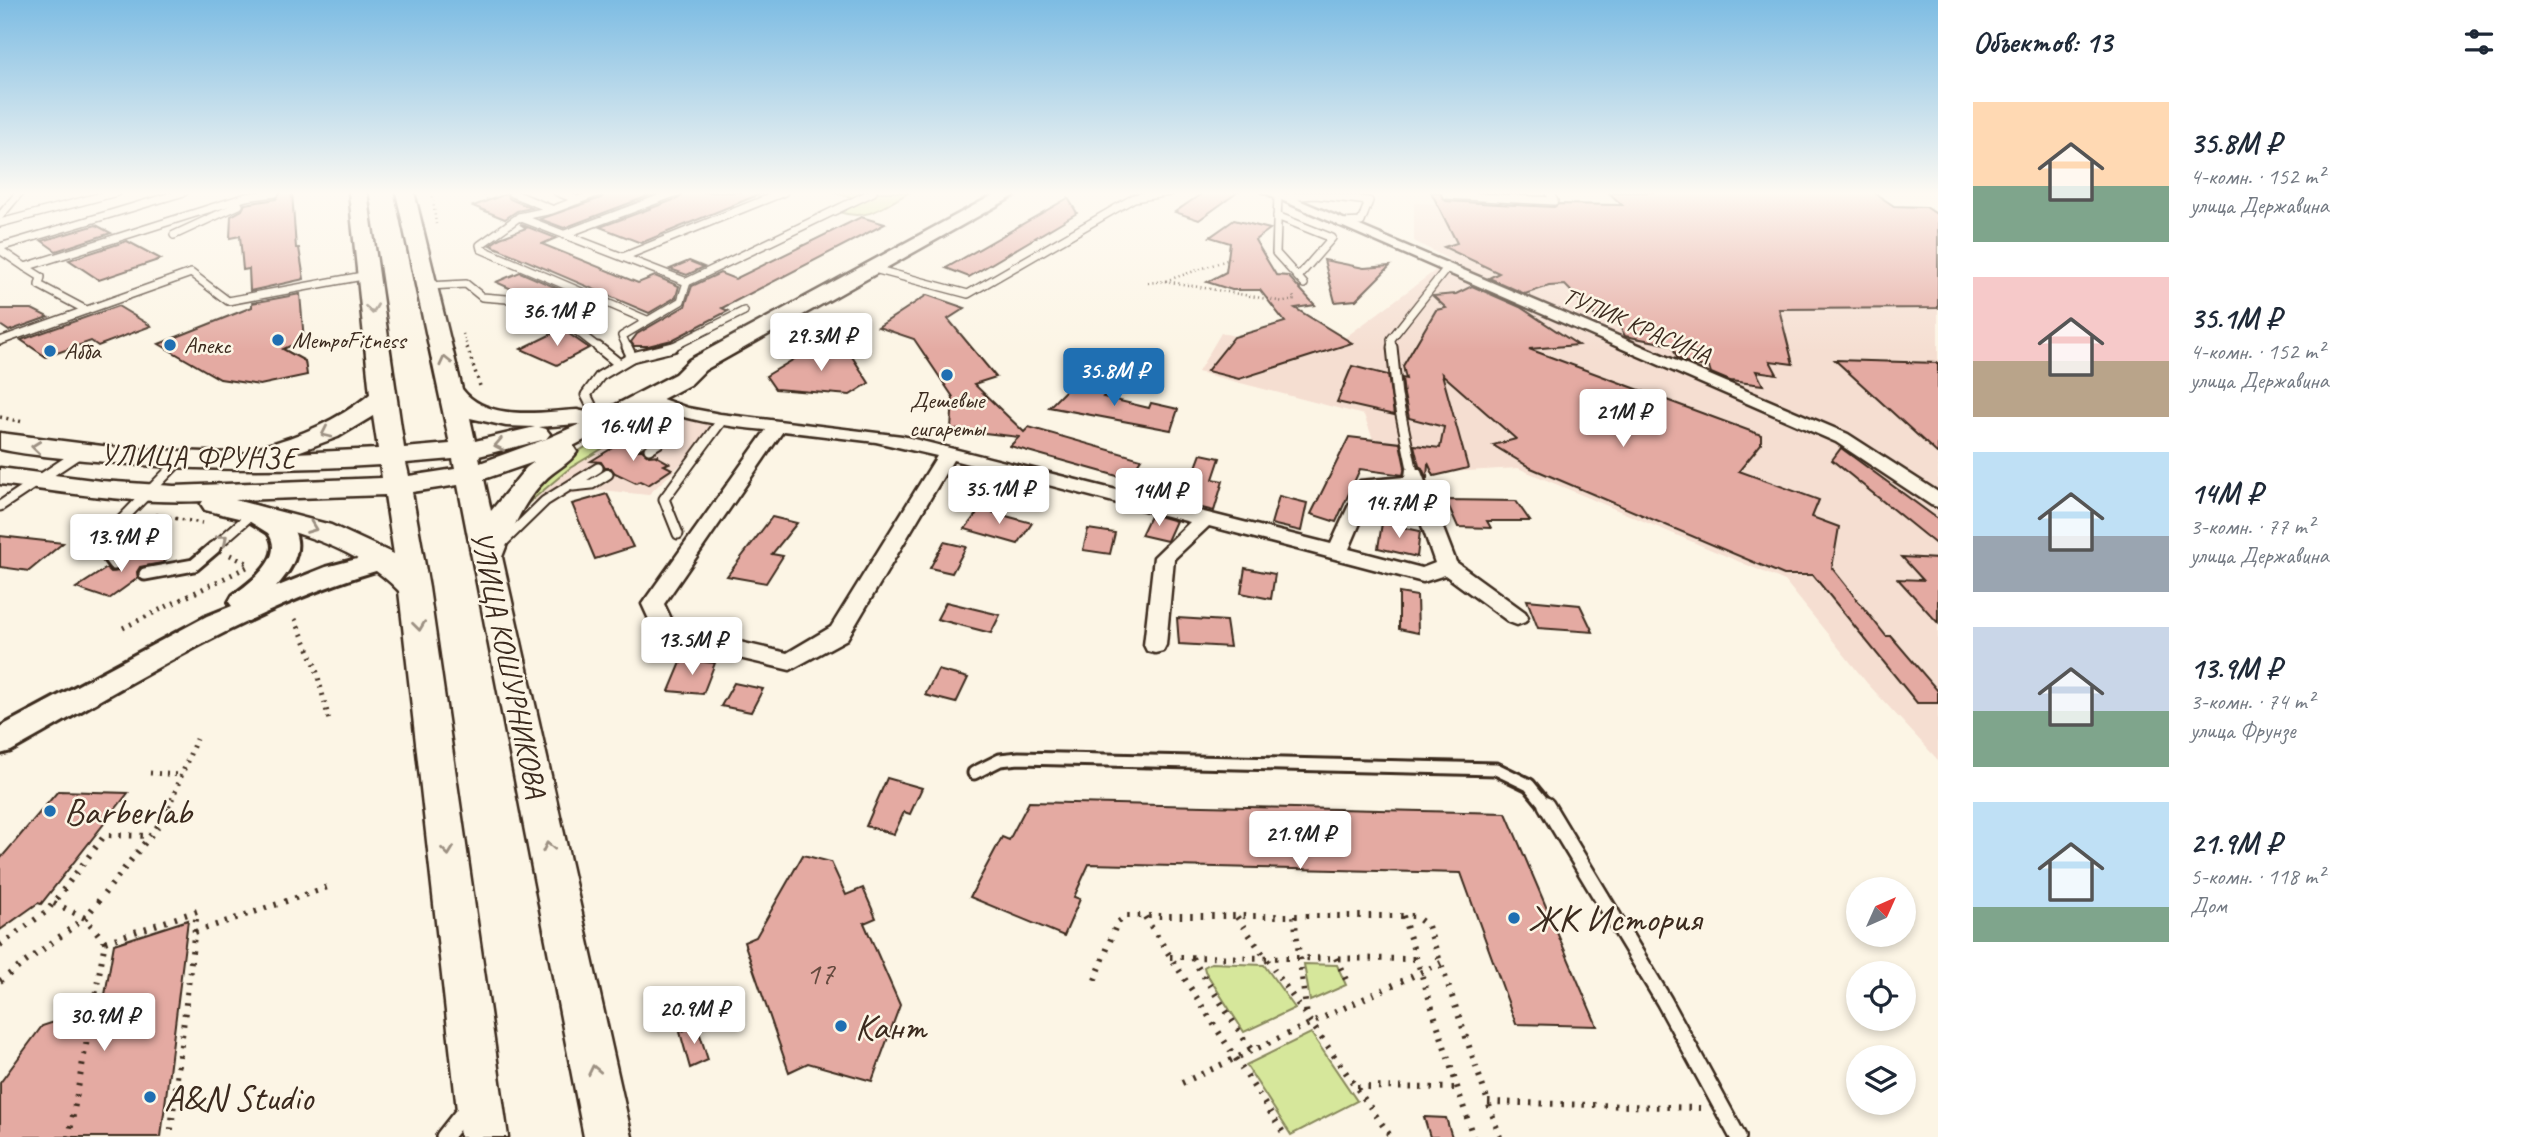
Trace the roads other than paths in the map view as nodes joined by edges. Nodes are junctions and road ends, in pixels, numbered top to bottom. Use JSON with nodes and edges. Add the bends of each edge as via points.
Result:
{"nodes":[{"id":1,"x":94,"y":245,"type":"edge"},
{"id":2,"x":364,"y":245,"type":"edge"},
{"id":3,"x":418,"y":245,"type":"edge"},
{"id":4,"x":480,"y":245,"type":"edge"},
{"id":5,"x":593,"y":245,"type":"edge"},
{"id":6,"x":653,"y":245,"type":"edge"},
{"id":7,"x":763,"y":245,"type":"edge"},
{"id":8,"x":917,"y":245,"type":"edge"},
{"id":9,"x":1053,"y":245,"type":"edge"},
{"id":10,"x":1276,"y":245,"type":"edge"},
{"id":11,"x":1326,"y":245,"type":"edge"},
{"id":12,"x":1395,"y":245,"type":"edge"},
{"id":13,"x":0,"y":250,"type":"edge"},
{"id":14,"x":623,"y":257,"type":"junction"},
{"id":15,"x":25,"y":267,"type":"junction"},
{"id":16,"x":1447,"y":268,"type":"junction"},
{"id":17,"x":874,"y":269,"type":"junction"},
{"id":18,"x":368,"y":275,"type":"junction"},
{"id":19,"x":1298,"y":277,"type":"junction"},
{"id":20,"x":687,"y":282,"type":"junction"},
{"id":21,"x":1304,"y":284,"type":"road end"},
{"id":22,"x":428,"y":286,"type":"junction"},
{"id":23,"x":506,"y":299,"type":"dead end"},
{"id":24,"x":86,"y":310,"type":"junction"},
{"id":25,"x":744,"y":311,"type":"dead end"},
{"id":26,"x":647,"y":320,"type":"junction"},
{"id":27,"x":569,"y":325,"type":"dead end"},
{"id":28,"x":0,"y":341,"type":"edge"},
{"id":29,"x":632,"y":357,"type":"junction"},
{"id":30,"x":618,"y":363,"type":"junction"},
{"id":31,"x":697,"y":365,"type":"junction"},
{"id":32,"x":451,"y":390,"type":"junction"},
{"id":33,"x":382,"y":396,"type":"junction"},
{"id":34,"x":648,"y":399,"type":"junction"},
{"id":35,"x":590,"y":416,"type":"junction"},
{"id":36,"x":675,"y":418,"type":"junction"},
{"id":37,"x":722,"y":420,"type":"junction"},
{"id":38,"x":778,"y":425,"type":"junction"},
{"id":39,"x":0,"y":441,"type":"edge"},
{"id":40,"x":638,"y":444,"type":"dead end"},
{"id":41,"x":649,"y":449,"type":"dead end"},
{"id":42,"x":81,"y":452,"type":"junction"},
{"id":43,"x":947,"y":454,"type":"junction"},
{"id":44,"x":178,"y":462,"type":"junction"},
{"id":45,"x":468,"y":463,"type":"junction"},
{"id":46,"x":226,"y":464,"type":"junction"},
{"id":47,"x":598,"y":468,"type":"dead end"},
{"id":48,"x":395,"y":471,"type":"junction"},
{"id":49,"x":608,"y":474,"type":"dead end"},
{"id":50,"x":0,"y":476,"type":"edge"},
{"id":51,"x":1415,"y":478,"type":"junction"},
{"id":52,"x":40,"y":482,"type":"junction"},
{"id":53,"x":567,"y":487,"type":"junction"},
{"id":54,"x":174,"y":494,"type":"junction"},
{"id":55,"x":139,"y":501,"type":"junction"},
{"id":56,"x":1938,"y":501,"type":"edge"},
{"id":57,"x":0,"y":506,"type":"edge"},
{"id":58,"x":253,"y":513,"type":"junction"},
{"id":59,"x":1205,"y":519,"type":"junction"},
{"id":60,"x":678,"y":534,"type":"dead end"},
{"id":61,"x":1337,"y":553,"type":"junction"},
{"id":62,"x":487,"y":556,"type":"junction"},
{"id":63,"x":384,"y":560,"type":"junction"},
{"id":64,"x":114,"y":564,"type":"dead end"},
{"id":65,"x":1447,"y":566,"type":"junction"},
{"id":66,"x":145,"y":574,"type":"dead end"},
{"id":67,"x":414,"y":588,"type":"junction"},
{"id":68,"x":1517,"y":617,"type":"dead end"},
{"id":69,"x":217,"y":623,"type":"junction"},
{"id":70,"x":1155,"y":645,"type":"dead end"},
{"id":71,"x":0,"y":742,"type":"edge"},
{"id":72,"x":974,"y":773,"type":"dead end"},
{"id":73,"x":479,"y":1092,"type":"junction"},
{"id":74,"x":444,"y":1137,"type":"edge"},
{"id":75,"x":484,"y":1137,"type":"edge"},
{"id":76,"x":608,"y":1137,"type":"edge"},
{"id":77,"x":1738,"y":1137,"type":"edge"}],
"edges":[{"from":1,"to":15,"type":"lane"},
{"from":2,"to":18,"type":"main road"},
{"from":3,"to":22,"type":"main road","name":"УЛИЦА КОШУРНИКОВА"},
{"from":4,"to":26,"type":"lane"},
{"from":5,"to":14,"type":"lane"},
{"from":6,"to":14,"type":"lane"},
{"from":7,"to":20,"type":"lane"},
{"from":8,"to":17,"type":"main road"},
{"from":9,"to":17,"type":"lane","via":[[968,294]]},
{"from":10,"to":19,"type":"lane","via":[[1276,253]]},
{"from":11,"to":19,"type":"lane"},
{"from":12,"to":16,"type":"street","name":"ТУПИК КРАСИНА"},
{"from":13,"to":15,"type":"lane"},
{"from":14,"to":20,"type":"lane"},
{"from":15,"to":24,"type":"lane","via":[[41,277],[39,285]]},
{"from":16,"to":51,"type":"lane","via":[[1391,339],[1397,396]]},
{"from":16,"to":56,"type":"street","name":"ТУПИК КРАСИНА","via":[[1842,438]]},
{"from":17,"to":31,"type":"main road"},
{"from":18,"to":24,"type":"lane","via":[[228,301],[191,274]]},
{"from":18,"to":33,"type":"main road","one_way":true},
{"from":19,"to":21,"type":"lane"},
{"from":20,"to":26,"type":"lane","via":[[681,301]]},
{"from":22,"to":23,"type":"lane","via":[[466,284],[482,297]]},
{"from":32,"to":22,"type":"main road","name":"УЛИЦА КОШУРНИКОВА","one_way":true},
{"from":24,"to":28,"type":"lane"},
{"from":25,"to":29,"type":"lane","via":[[679,346]]},
{"from":26,"to":29,"type":"lane","via":[[622,335]]},
{"from":27,"to":30,"type":"lane"},
{"from":29,"to":30,"type":"lane"},
{"from":30,"to":35,"type":"lane","via":[[600,376],[586,395]]},
{"from":31,"to":34,"type":"main road","via":[[683,379]]},
{"from":31,"to":35,"type":"main road","via":[[658,375]]},
{"from":32,"to":35,"type":"main road","via":[[465,407],[498,417]]},
{"from":32,"to":45,"type":"main road","name":"УЛИЦА КОШУРНИКОВА"},
{"from":33,"to":46,"type":"main road","one_way":true,"via":[[362,414],[323,436]]},
{"from":33,"to":48,"type":"main road"},
{"from":34,"to":35,"type":"main road"},
{"from":34,"to":36,"type":"street"},
{"from":35,"to":45,"type":"main road","via":[[544,450]]},
{"from":35,"to":62,"type":"main road","via":[[506,509]]},
{"from":36,"to":37,"type":"street"},
{"from":36,"to":40,"type":"lane"},
{"from":36,"to":41,"type":"lane","via":[[671,435]]},
{"from":37,"to":38,"type":"street"},
{"from":37,"to":60,"type":"lane","via":[[664,499]]},
{"from":38,"to":43,"type":"street","via":[[862,434]]},
{"from":38,"to":43,"type":"street","via":[[653,604],[666,633],[790,662],[839,633]]},
{"from":42,"to":39,"type":"main road","name":"УЛИЦА ФРУНЗЕ","one_way":true},
{"from":42,"to":44,"type":"main road","name":"УЛИЦА ФРУНЗЕ"},
{"from":42,"to":52,"type":"lane"},
{"from":43,"to":59,"type":"street"},
{"from":44,"to":46,"type":"main road","name":"УЛИЦА ФРУНЗЕ"},
{"from":44,"to":55,"type":"lane"},
{"from":45,"to":48,"type":"main road"},
{"from":45,"to":62,"type":"main road","name":"УЛИЦА КОШУРНИКОВА"},
{"from":46,"to":48,"type":"main road","name":"УЛИЦА ФРУНЗЕ","via":[[308,462]]},
{"from":47,"to":53,"type":"lane"},
{"from":48,"to":54,"type":"main road","name":"УЛИЦА ФРУНЗЕ"},
{"from":48,"to":67,"type":"main road"},
{"from":49,"to":53,"type":"lane","via":[[592,484]]},
{"from":50,"to":52,"type":"main road","name":"УЛИЦА ФРУНЗЕ"},
{"from":51,"to":61,"type":"street","via":[[1367,485]]},
{"from":51,"to":65,"type":"street"},
{"from":52,"to":55,"type":"main road","name":"УЛИЦА ФРУНЗЕ"},
{"from":52,"to":57,"type":"lane"},
{"from":53,"to":62,"type":"lane","via":[[545,501]]},
{"from":54,"to":55,"type":"main road","name":"УЛИЦА ФРУНЗЕ"},
{"from":54,"to":58,"type":"main road"},
{"from":55,"to":64,"type":"lane","via":[[99,543]]},
{"from":58,"to":63,"type":"main road","one_way":true,"via":[[298,523]]},
{"from":58,"to":66,"type":"lane","via":[[194,565]]},
{"from":58,"to":69,"type":"street","via":[[278,528],[285,539],[281,565],[267,583]]},
{"from":59,"to":61,"type":"street"},
{"from":59,"to":70,"type":"street","via":[[1164,557]]},
{"from":61,"to":65,"type":"street","via":[[1423,575]]},
{"from":76,"to":62,"type":"main road","name":"УЛИЦА КОШУРНИКОВА","one_way":true},
{"from":63,"to":67,"type":"main road"},
{"from":63,"to":69,"type":"street","via":[[335,573]]},
{"from":65,"to":68,"type":"street"},
{"from":67,"to":73,"type":"main road","one_way":true},
{"from":69,"to":71,"type":"street"},
{"from":72,"to":77,"type":"lane","via":[[1000,760],[1019,758],[1496,769],[1513,774],[1539,794],[1664,1001]]},
{"from":73,"to":74,"type":"lane"},
{"from":73,"to":75,"type":"main road"}]}
